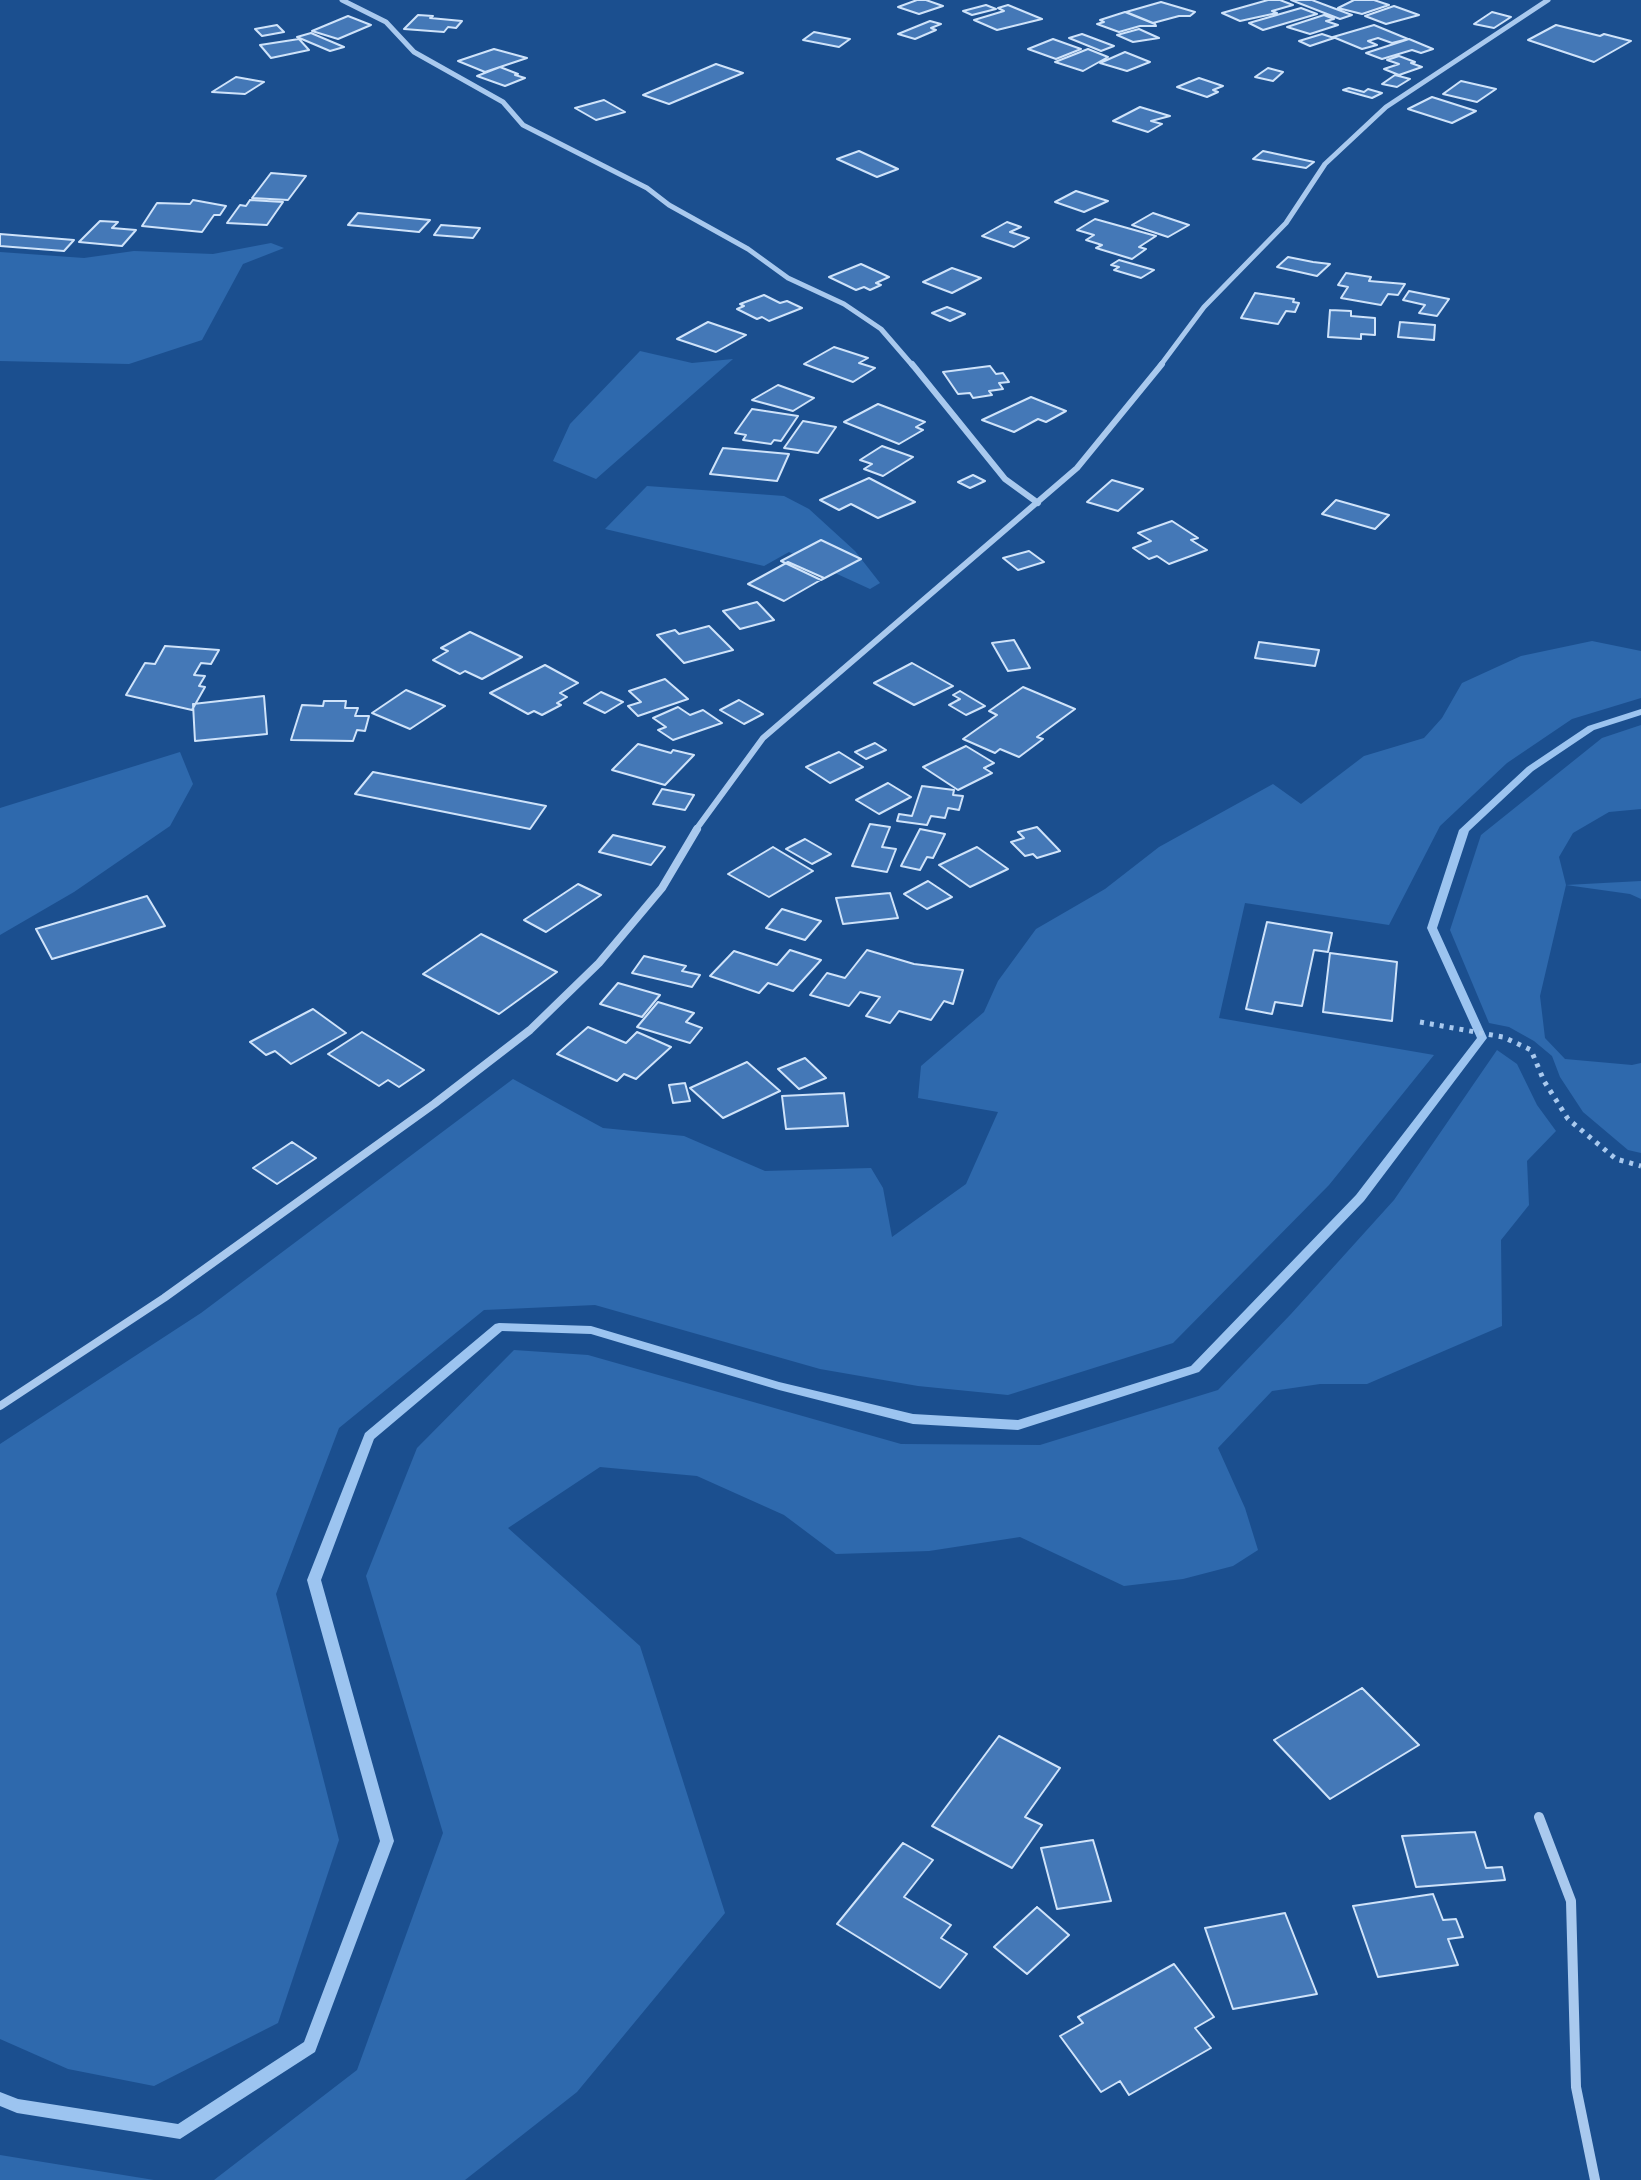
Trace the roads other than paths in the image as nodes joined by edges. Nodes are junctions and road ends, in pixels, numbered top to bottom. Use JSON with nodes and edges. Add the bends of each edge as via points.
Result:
{"nodes":[{"id":1,"x":342,"y":0,"type":"edge"},
{"id":2,"x":1548,"y":0,"type":"edge"},
{"id":3,"x":1038,"y":503,"type":"junction"},
{"id":4,"x":0,"y":1406,"type":"edge"},
{"id":5,"x":1539,"y":1817,"type":"dead end"},
{"id":6,"x":1595,"y":2180,"type":"edge"}],
"edges":[{"from":1,"to":3,"type":"street","via":[[386,22],[414,52],[503,102],[523,125],[647,188],[788,278],[844,304],[881,329],[1005,479]]},
{"from":2,"to":3,"type":"street","via":[[1386,107],[1325,164],[1286,223],[1204,307],[1077,468]]},
{"from":3,"to":4,"type":"street","via":[[763,738],[689,840],[662,888],[599,963],[530,1030],[164,1298]]},
{"from":5,"to":6,"type":"street","via":[[1571,1901],[1576,2087]]}]}
